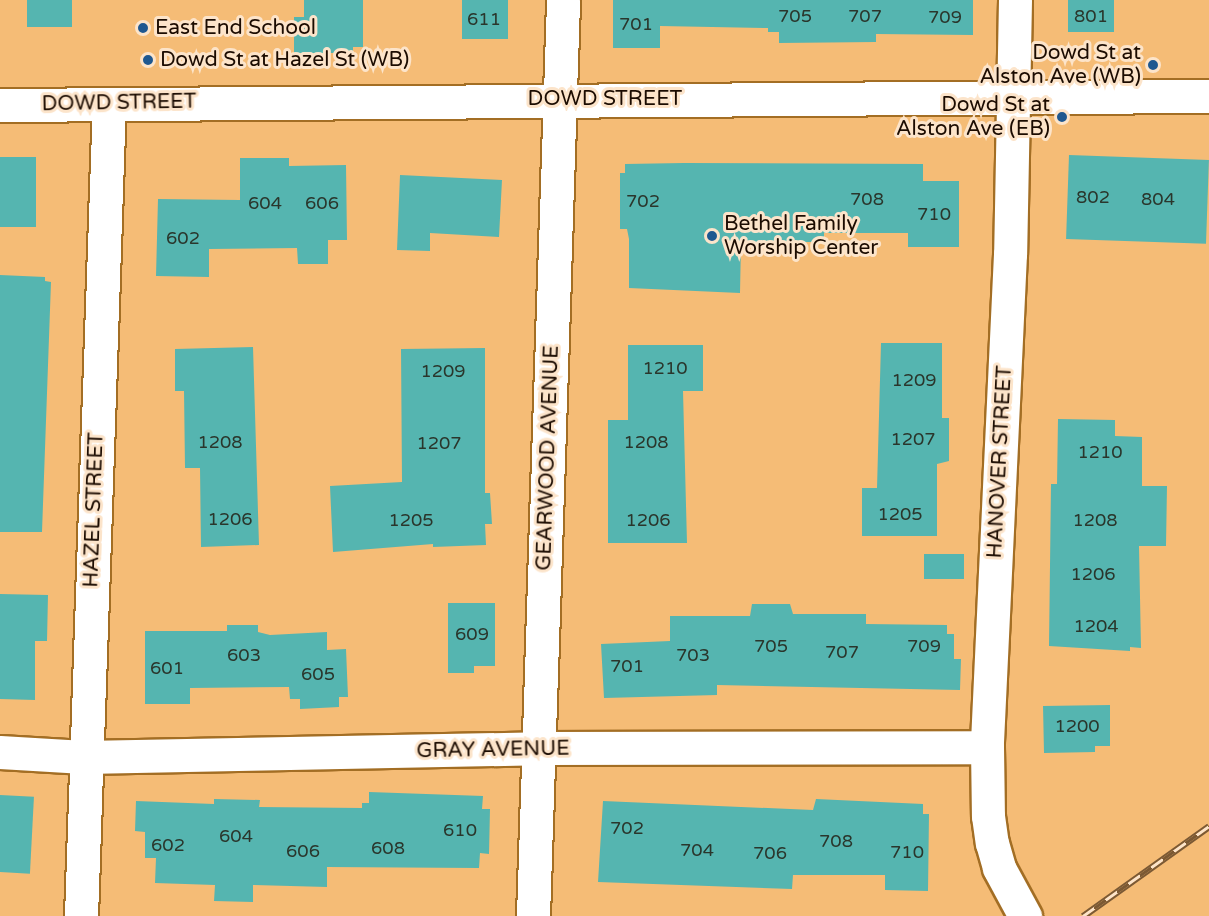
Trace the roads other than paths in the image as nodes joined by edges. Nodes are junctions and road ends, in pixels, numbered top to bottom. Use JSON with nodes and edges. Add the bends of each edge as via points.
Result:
{"nodes":[{"id":1,"x":563,"y":0,"type":"edge"},
{"id":2,"x":1015,"y":0,"type":"edge"},
{"id":3,"x":1209,"y":96,"type":"edge"},
{"id":4,"x":561,"y":98,"type":"junction"},
{"id":5,"x":1014,"y":100,"type":"junction"},
{"id":6,"x":109,"y":104,"type":"junction"},
{"id":7,"x":0,"y":105,"type":"edge"},
{"id":8,"x":987,"y":747,"type":"junction"},
{"id":9,"x":538,"y":748,"type":"junction"},
{"id":10,"x":0,"y":752,"type":"edge"},
{"id":11,"x":84,"y":757,"type":"junction"},
{"id":12,"x":81,"y":916,"type":"edge"},
{"id":13,"x":533,"y":916,"type":"edge"},
{"id":14,"x":1025,"y":916,"type":"edge"}],
"edges":[{"from":1,"to":4,"type":"street","name":"GEARWOOD AVENUE"},
{"from":2,"to":5,"type":"street","name":"HANOVER STREET"},
{"from":3,"to":5,"type":"street","name":"DOWD STREET"},
{"from":4,"to":5,"type":"street","name":"DOWD STREET"},
{"from":4,"to":6,"type":"street","name":"DOWD STREET"},
{"from":4,"to":9,"type":"street","name":"GEARWOOD AVENUE"},
{"from":5,"to":8,"type":"street","name":"HANOVER STREET"},
{"from":6,"to":7,"type":"street","name":"DOWD STREET"},
{"from":6,"to":11,"type":"street","name":"HAZEL STREET"},
{"from":8,"to":9,"type":"street","name":"GRAY AVENUE"},
{"from":8,"to":14,"type":"street","name":"HANOVER STREET","via":[[992,843],[999,868]]},
{"from":9,"to":11,"type":"street","name":"GRAY AVENUE"},
{"from":9,"to":13,"type":"street","name":"GEARWOOD AVENUE"},
{"from":10,"to":11,"type":"street","name":"GRAY AVENUE"},
{"from":11,"to":12,"type":"street","name":"HAZEL STREET"}]}
